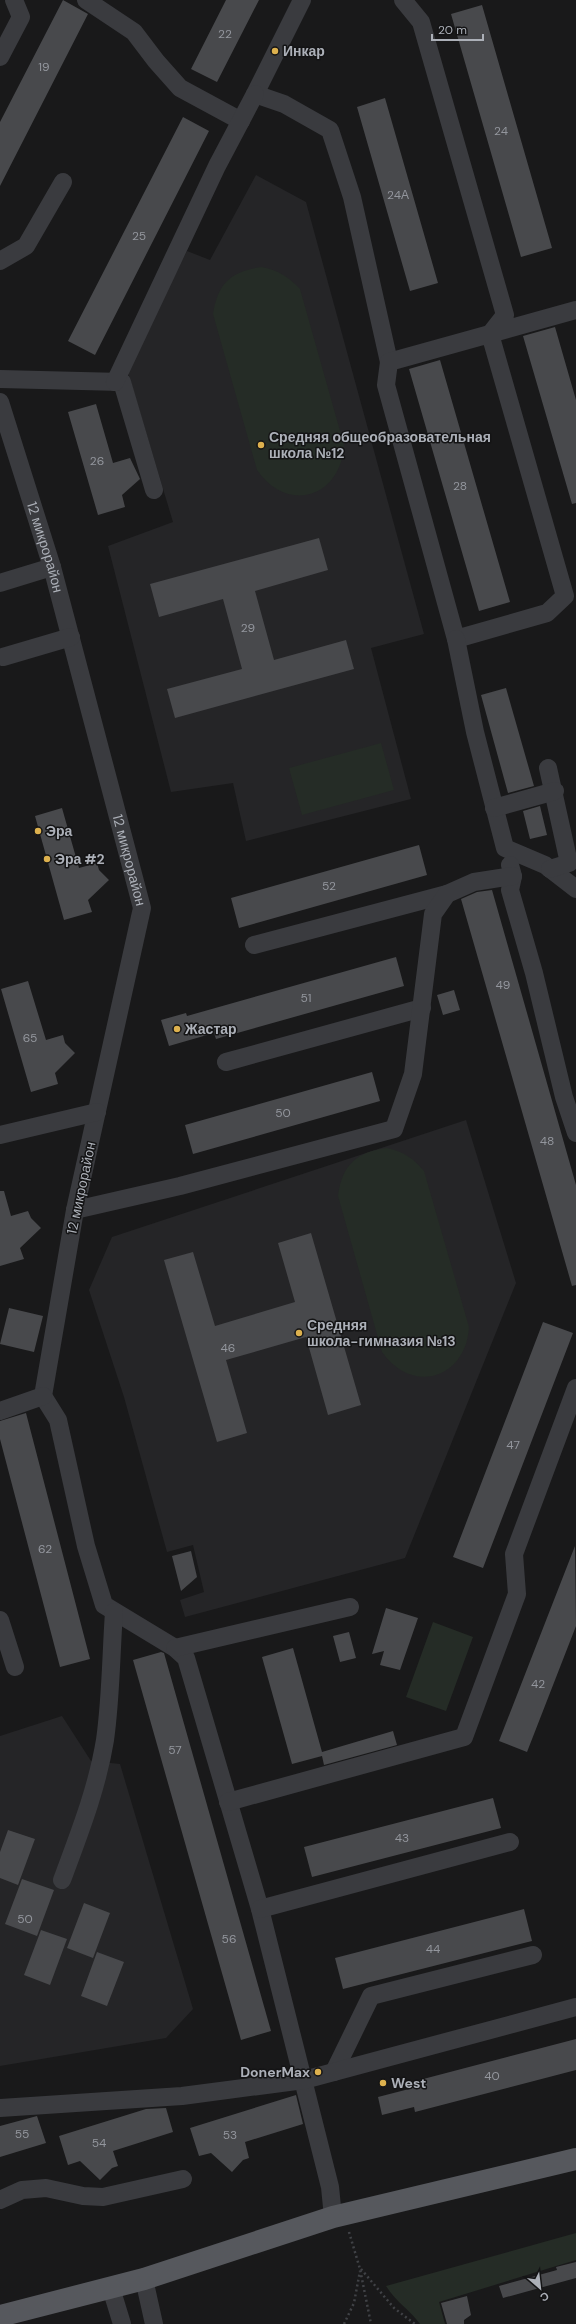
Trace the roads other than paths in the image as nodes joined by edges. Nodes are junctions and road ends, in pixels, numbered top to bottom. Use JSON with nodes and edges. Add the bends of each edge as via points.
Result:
{"nodes":[{"id":1,"x":14,"y":0,"type":"edge"},
{"id":2,"x":86,"y":0,"type":"edge"},
{"id":3,"x":302,"y":0,"type":"edge"},
{"id":4,"x":402,"y":0,"type":"edge"},
{"id":5,"x":1,"y":54,"type":"edge"},
{"id":6,"x":255,"y":94,"type":"junction"},
{"id":7,"x":241,"y":121,"type":"junction"},
{"id":8,"x":63,"y":182,"type":"dead end"},
{"id":9,"x":0,"y":261,"type":"edge"},
{"id":10,"x":576,"y":310,"type":"edge"},
{"id":11,"x":490,"y":334,"type":"junction"},
{"id":12,"x":388,"y":362,"type":"junction"},
{"id":13,"x":0,"y":379,"type":"edge"},
{"id":14,"x":115,"y":382,"type":"junction"},
{"id":15,"x":0,"y":402,"type":"edge"},
{"id":16,"x":154,"y":490,"type":"dead end"},
{"id":17,"x":52,"y":567,"type":"junction"},
{"id":18,"x":0,"y":582,"type":"edge"},
{"id":19,"x":71,"y":637,"type":"junction"},
{"id":20,"x":456,"y":639,"type":"junction"},
{"id":21,"x":3,"y":657,"type":"dead end"},
{"id":22,"x":548,"y":768,"type":"dead end"},
{"id":23,"x":555,"y":791,"type":"junction"},
{"id":24,"x":494,"y":808,"type":"junction"},
{"id":25,"x":505,"y":848,"type":"junction"},
{"id":26,"x":550,"y":869,"type":"junction"},
{"id":27,"x":513,"y":876,"type":"junction"},
{"id":28,"x":576,"y":889,"type":"edge"},
{"id":29,"x":447,"y":894,"type":"junction"},
{"id":30,"x":254,"y":945,"type":"dead end"},
{"id":31,"x":422,"y":1008,"type":"junction"},
{"id":32,"x":226,"y":1062,"type":"dead end"},
{"id":33,"x":97,"y":1112,"type":"junction"},
{"id":34,"x":576,"y":1133,"type":"edge"},
{"id":35,"x":0,"y":1135,"type":"edge"},
{"id":36,"x":76,"y":1210,"type":"junction"},
{"id":37,"x":576,"y":1388,"type":"edge"},
{"id":38,"x":43,"y":1396,"type":"junction"},
{"id":39,"x":0,"y":1411,"type":"edge"},
{"id":40,"x":350,"y":1607,"type":"dead end"},
{"id":41,"x":114,"y":1612,"type":"junction"},
{"id":42,"x":0,"y":1620,"type":"edge"},
{"id":43,"x":175,"y":1648,"type":"junction"},
{"id":44,"x":15,"y":1667,"type":"dead end"},
{"id":45,"x":228,"y":1802,"type":"junction"},
{"id":46,"x":510,"y":1842,"type":"dead end"},
{"id":47,"x":62,"y":1880,"type":"dead end"},
{"id":48,"x":260,"y":1909,"type":"junction"},
{"id":49,"x":533,"y":1954,"type":"dead end"},
{"id":50,"x":576,"y":2007,"type":"edge"},
{"id":51,"x":334,"y":2072,"type":"junction"},
{"id":52,"x":304,"y":2080,"type":"junction"},
{"id":53,"x":0,"y":2108,"type":"edge"},
{"id":54,"x":576,"y":2159,"type":"edge"},
{"id":55,"x":182,"y":2179,"type":"dead end"},
{"id":56,"x":0,"y":2200,"type":"edge"},
{"id":57,"x":338,"y":2216,"type":"junction"},
{"id":58,"x":144,"y":2279,"type":"junction"},
{"id":59,"x":111,"y":2288,"type":"junction"},
{"id":60,"x":0,"y":2316,"type":"edge"},
{"id":61,"x":122,"y":2324,"type":"edge"},
{"id":62,"x":154,"y":2324,"type":"edge"}],
"edges":[{"from":1,"to":5,"type":"street","via":[[21,17]]},
{"from":2,"to":7,"type":"street","via":[[134,32],[180,88]]},
{"from":3,"to":6,"type":"street"},
{"from":4,"to":11,"type":"street","via":[[421,22],[506,314]]},
{"from":6,"to":7,"type":"street"},
{"from":6,"to":12,"type":"street","via":[[284,104],[330,130],[352,197]]},
{"from":7,"to":14,"type":"street","via":[[217,166]]},
{"from":8,"to":9,"type":"street","via":[[26,246]]},
{"from":10,"to":11,"type":"street"},
{"from":11,"to":12,"type":"street"},
{"from":11,"to":20,"type":"street","via":[[565,596],[547,613]]},
{"from":12,"to":20,"type":"street","via":[[386,385]]},
{"from":13,"to":14,"type":"street"},
{"from":14,"to":16,"type":"street","via":[[122,382]]},
{"from":15,"to":17,"type":"street","name":"12 микрорайон"},
{"from":17,"to":18,"type":"street"},
{"from":17,"to":19,"type":"street","name":"12 микрорайон"},
{"from":19,"to":21,"type":"street"},
{"from":19,"to":33,"type":"street","name":"12 микрорайон","via":[[142,908]]},
{"from":20,"to":24,"type":"street"},
{"from":22,"to":23,"type":"street"},
{"from":23,"to":24,"type":"street"},
{"from":23,"to":26,"type":"street","via":[[569,863]]},
{"from":24,"to":25,"type":"street"},
{"from":25,"to":26,"type":"street"},
{"from":25,"to":27,"type":"street"},
{"from":26,"to":28,"type":"street"},
{"from":27,"to":29,"type":"street","via":[[474,882]]},
{"from":27,"to":34,"type":"street","via":[[510,890],[534,973],[564,1097]]},
{"from":29,"to":30,"type":"street"},
{"from":29,"to":31,"type":"street","via":[[433,914]]},
{"from":31,"to":32,"type":"street"},
{"from":31,"to":36,"type":"street","via":[[413,1074],[394,1129],[180,1186]]},
{"from":33,"to":35,"type":"street"},
{"from":33,"to":36,"type":"street","name":"12 микрорайон"},
{"from":36,"to":38,"type":"street","name":"12 микрорайон"},
{"from":37,"to":45,"type":"street","via":[[514,1554],[517,1594],[464,1737]]},
{"from":38,"to":39,"type":"street"},
{"from":38,"to":41,"type":"street","via":[[58,1420],[86,1546],[104,1605]]},
{"from":40,"to":43,"type":"street"},
{"from":41,"to":43,"type":"street"},
{"from":41,"to":47,"type":"street","via":[[105,1739],[92,1800]]},
{"from":42,"to":44,"type":"street"},
{"from":43,"to":45,"type":"street","via":[[186,1658],[196,1684]]},
{"from":45,"to":48,"type":"street"},
{"from":46,"to":48,"type":"street"},
{"from":48,"to":52,"type":"street"},
{"from":49,"to":51,"type":"street","via":[[371,1996]]},
{"from":50,"to":51,"type":"street"},
{"from":51,"to":52,"type":"street"},
{"from":52,"to":53,"type":"street","via":[[182,2096]]},
{"from":52,"to":57,"type":"street"},
{"from":54,"to":57,"type":"main road"},
{"from":55,"to":56,"type":"street","via":[[103,2197],[83,2196],[46,2188],[22,2190]]},
{"from":57,"to":58,"type":"main road"},
{"from":58,"to":59,"type":"main road"},
{"from":58,"to":62,"type":"street"},
{"from":59,"to":60,"type":"main road"},
{"from":59,"to":61,"type":"street"}]}
